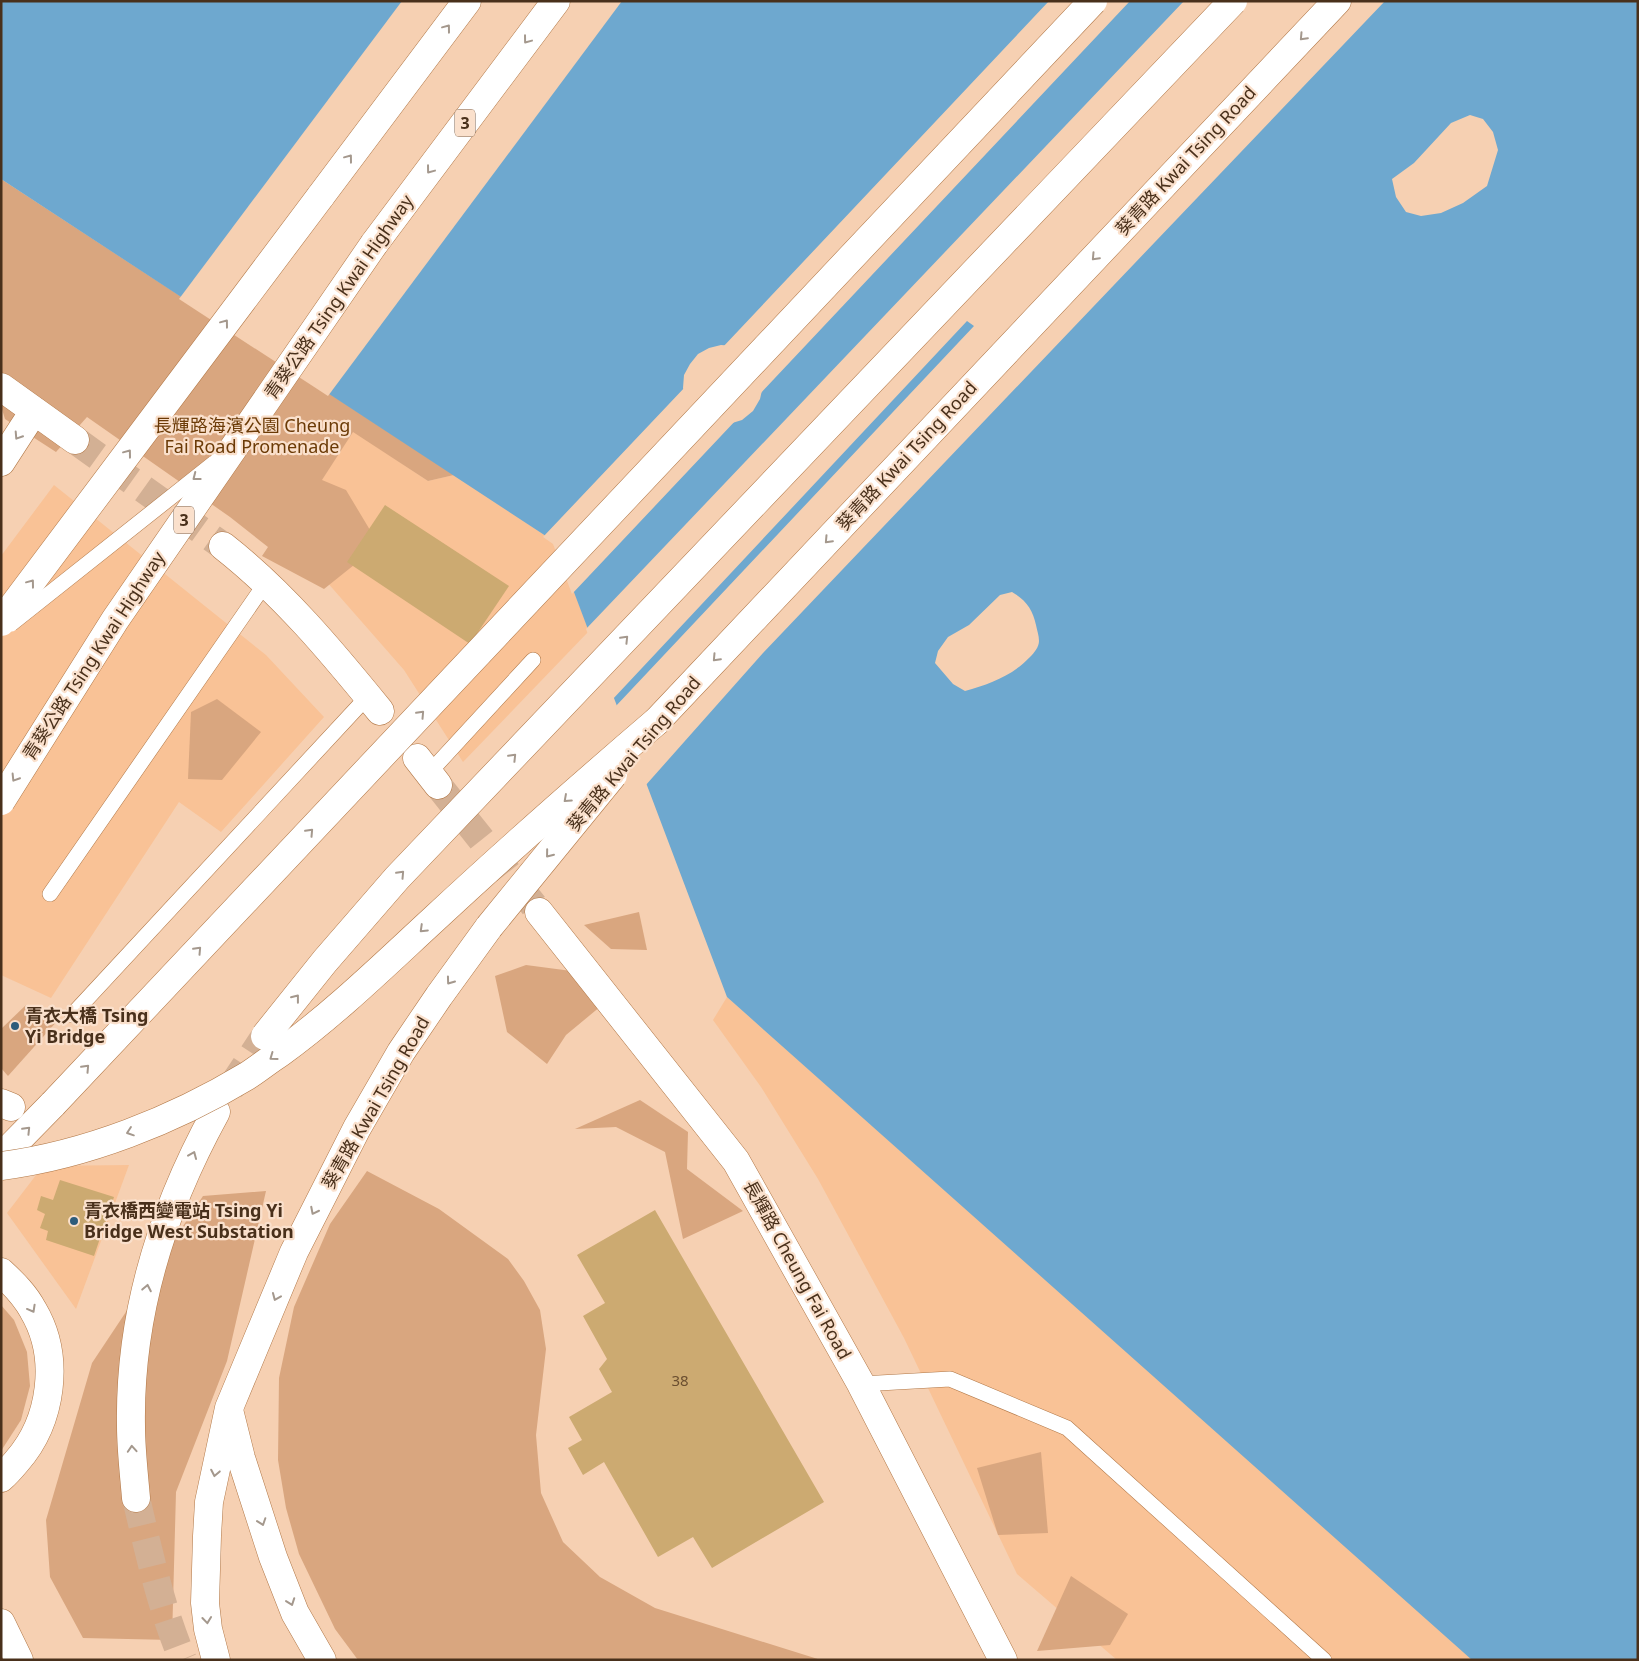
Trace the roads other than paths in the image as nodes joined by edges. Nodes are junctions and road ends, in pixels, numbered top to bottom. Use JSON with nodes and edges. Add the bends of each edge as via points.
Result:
{"nodes":[{"id":1,"x":467,"y":1,"type":"edge"},
{"id":2,"x":556,"y":1,"type":"edge"},
{"id":3,"x":1093,"y":1,"type":"edge"},
{"id":4,"x":1233,"y":1,"type":"edge"},
{"id":5,"x":1336,"y":1,"type":"edge"},
{"id":6,"x":1,"y":388,"type":"edge"},
{"id":7,"x":34,"y":411,"type":"junction"},
{"id":8,"x":75,"y":440,"type":"tunnel mouth"},
{"id":9,"x":234,"y":446,"type":"junction"},
{"id":10,"x":1,"y":462,"type":"edge"},
{"id":11,"x":223,"y":546,"type":"tunnel mouth"},
{"id":12,"x":265,"y":584,"type":"junction"},
{"id":13,"x":1,"y":622,"type":"edge"},
{"id":14,"x":1,"y":632,"type":"edge"},
{"id":15,"x":533,"y":660,"type":"dead end"},
{"id":16,"x":374,"y":703,"type":"joint"},
{"id":17,"x":656,"y":721,"type":"junction"},
{"id":18,"x":428,"y":772,"type":"dead end"},
{"id":19,"x":1,"y":801,"type":"edge"},
{"id":20,"x":50,"y":894,"type":"dead end"},
{"id":21,"x":539,"y":912,"type":"tunnel mouth"},
{"id":22,"x":72,"y":1015,"type":"dead end"},
{"id":23,"x":265,"y":1036,"type":"tunnel mouth"},
{"id":24,"x":216,"y":1112,"type":"tunnel mouth"},
{"id":25,"x":1,"y":1157,"type":"edge"},
{"id":26,"x":1,"y":1166,"type":"edge"},
{"id":27,"x":1,"y":1272,"type":"edge"},
{"id":28,"x":862,"y":1384,"type":"junction"},
{"id":29,"x":229,"y":1408,"type":"junction"},
{"id":30,"x":2,"y":1481,"type":"edge"},
{"id":31,"x":136,"y":1498,"type":"tunnel mouth"},
{"id":32,"x":1,"y":1623,"type":"edge"},
{"id":33,"x":19,"y":1660,"type":"edge"},
{"id":34,"x":216,"y":1660,"type":"edge"},
{"id":35,"x":322,"y":1660,"type":"edge"},
{"id":36,"x":1003,"y":1660,"type":"edge"},
{"id":37,"x":1324,"y":1660,"type":"edge"}],
"edges":[{"from":13,"to":1,"type":"main road","one_way":true,"bridge":true},
{"from":2,"to":9,"type":"main road","name":"青葵公路 Tsing Kwai Highway","number":"3","one_way":true,"bridge":true,"via":[[374,244]]},
{"from":25,"to":3,"type":"main road","one_way":true,"bridge":true},
{"from":23,"to":4,"type":"main road","one_way":true,"bridge":true,"via":[[398,878]]},
{"from":5,"to":17,"type":"main road","name":"葵青路 Kwai Tsing Road","one_way":true},
{"from":6,"to":7,"type":"main road"},
{"from":7,"to":8,"type":"main road"},
{"from":7,"to":10,"type":"main road","one_way":true},
{"from":9,"to":14,"type":"lane","one_way":true,"bridge":true},
{"from":9,"to":19,"type":"main road","name":"青葵公路 Tsing Kwai Highway","number":"3","one_way":true,"bridge":true,"via":[[115,620]]},
{"from":11,"to":12,"type":"main road"},
{"from":12,"to":16,"type":"main road","via":[[309,628]]},
{"from":12,"to":20,"type":"lane"},
{"from":15,"to":18,"type":"lane"},
{"from":16,"to":22,"type":"lane"},
{"from":17,"to":26,"type":"main road","one_way":true,"bridge":true,"via":[[372,977],[309,1031],[248,1076],[148,1126],[69,1152]]},
{"from":17,"to":29,"type":"main road","name":"葵青路 Kwai Tsing Road","one_way":true,"bridge":true,"via":[[489,927],[401,1052],[357,1128],[294,1252]]},
{"from":21,"to":28,"type":"main road","name":"長輝路 Cheung Fai Road","via":[[736,1161]]},
{"from":31,"to":24,"type":"main road","one_way":true,"via":[[131,1426],[135,1350],[151,1266],[174,1199]]},
{"from":27,"to":30,"type":"main road","one_way":true,"via":[[20,1290],[34,1311],[48,1346],[50,1380],[41,1423],[27,1449]]},
{"from":28,"to":36,"type":"main road","name":"長輝路 Cheung Fai Road"},
{"from":28,"to":37,"type":"lane","via":[[950,1379],[1067,1428]]},
{"from":29,"to":34,"type":"main road","name":"葵青路 Kwai Tsing Road","one_way":true,"via":[[209,1502],[207,1536],[205,1603]]},
{"from":29,"to":35,"type":"main road","one_way":true,"via":[[241,1458],[273,1557],[294,1613]]},
{"from":32,"to":33,"type":"main road"}]}
